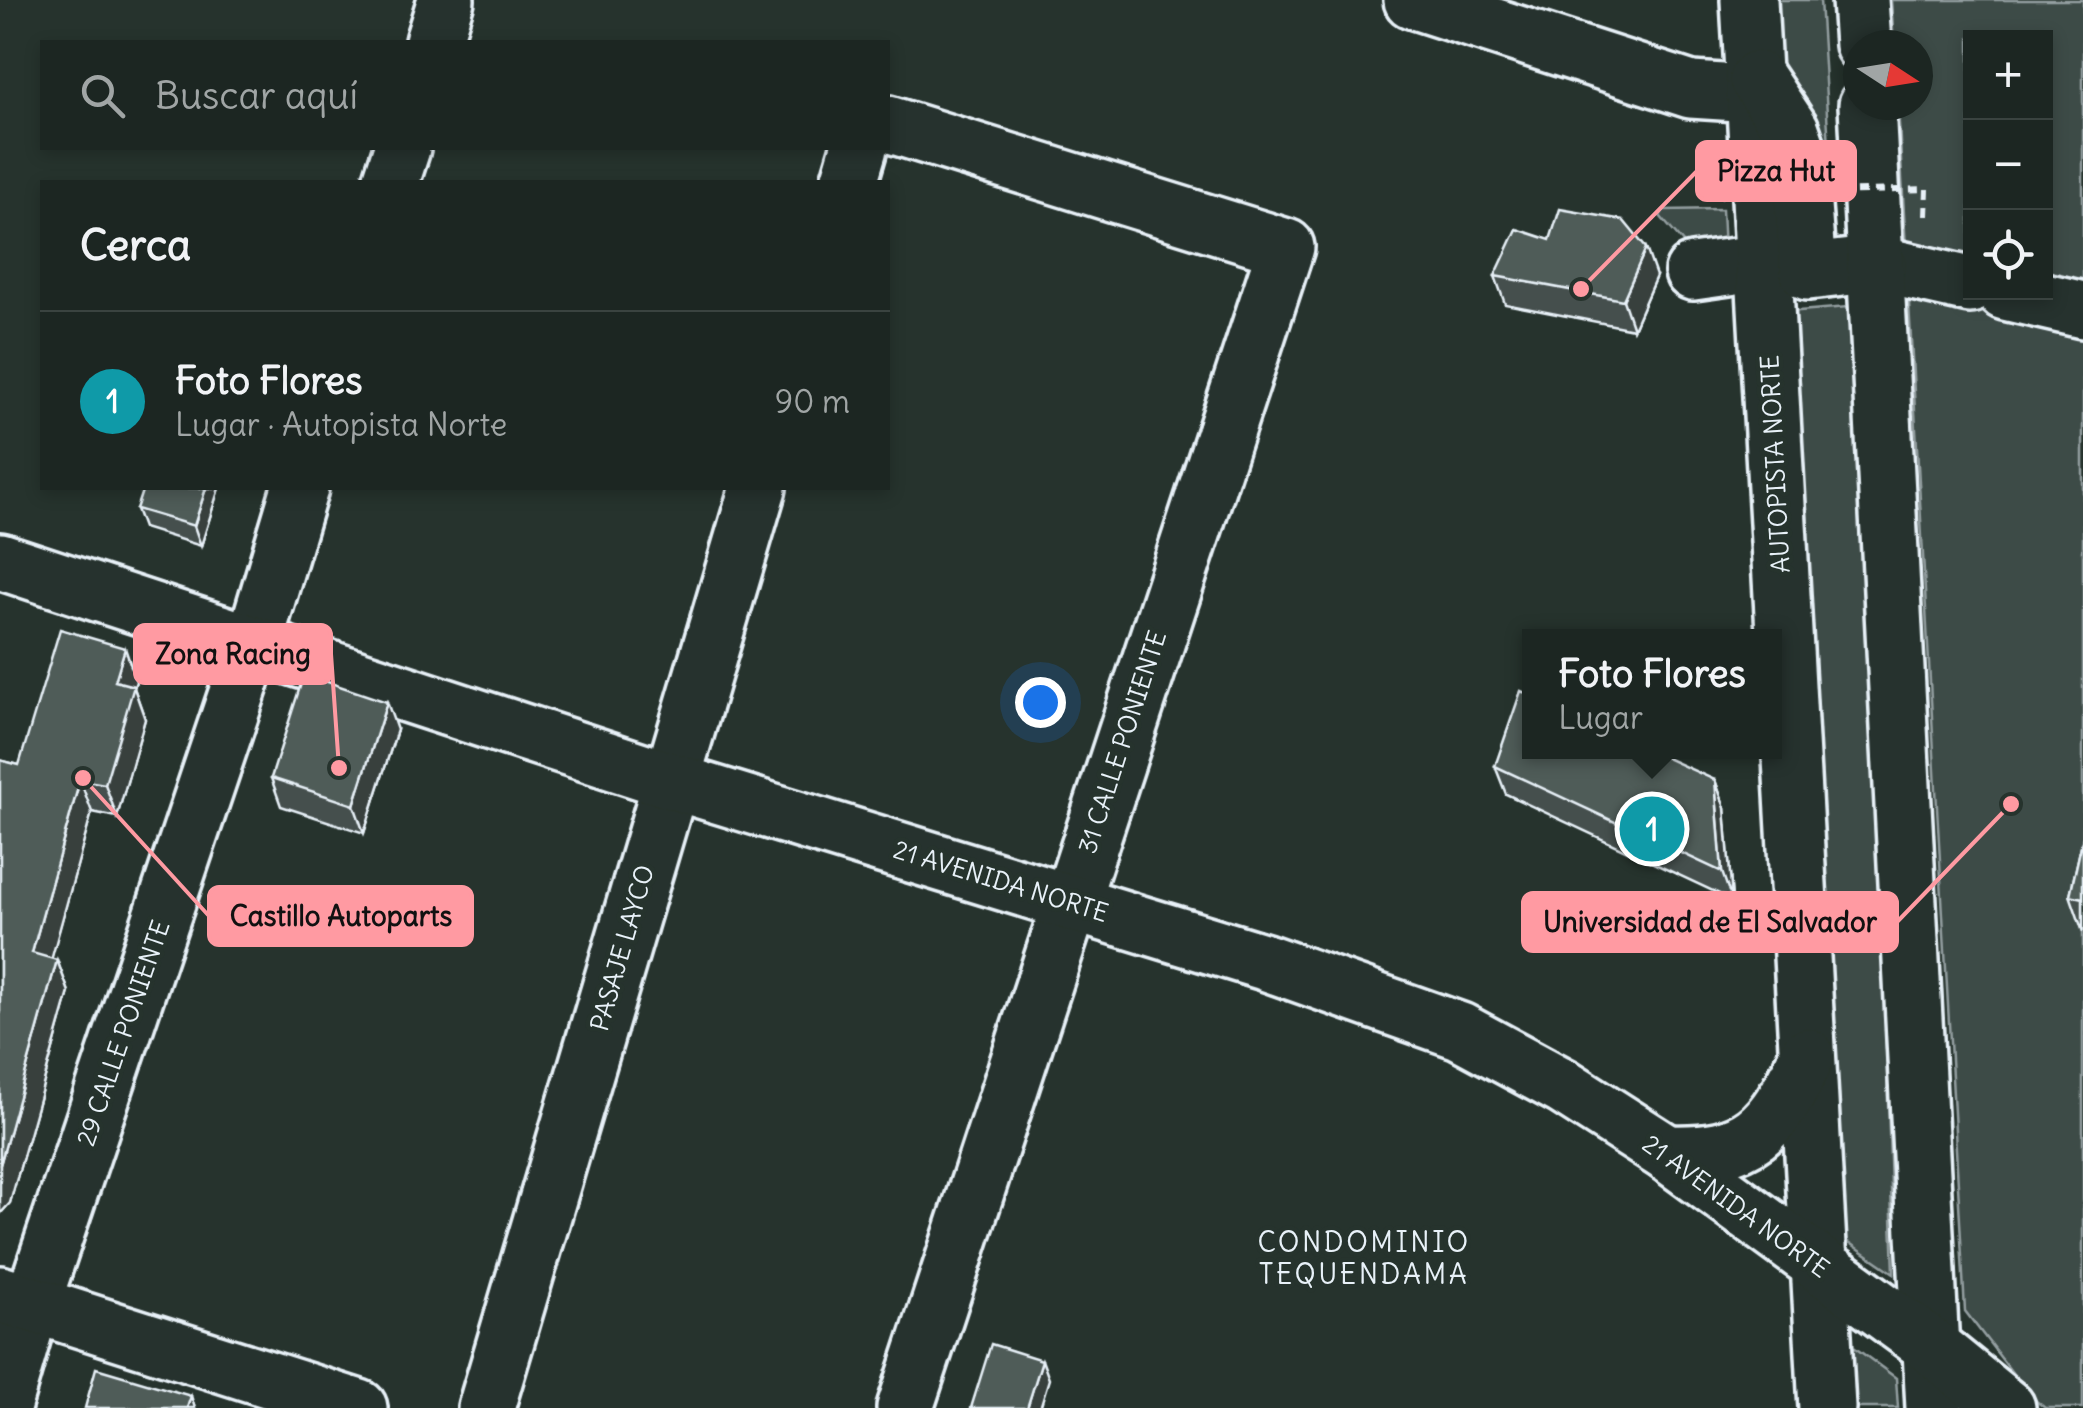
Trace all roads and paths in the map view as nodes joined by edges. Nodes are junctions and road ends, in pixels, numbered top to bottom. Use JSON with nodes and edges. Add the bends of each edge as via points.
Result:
{"nodes":[{"id":1,"x":446,"y":0,"type":"edge"},
{"id":2,"x":1412,"y":0,"type":"edge"},
{"id":3,"x":1748,"y":0,"type":"edge"},
{"id":4,"x":1860,"y":0,"type":"edge"},
{"id":5,"x":1862,"y":30,"type":"edge"},
{"id":6,"x":434,"y":40,"type":"edge"},
{"id":7,"x":1753,"y":83,"type":"junction"},
{"id":8,"x":1868,"y":120,"type":"edge"},
{"id":9,"x":890,"y":125,"type":"edge"},
{"id":10,"x":401,"y":150,"type":"edge"},
{"id":11,"x":858,"y":150,"type":"edge"},
{"id":12,"x":393,"y":180,"type":"edge"},
{"id":13,"x":850,"y":180,"type":"edge"},
{"id":14,"x":1712,"y":196,"type":"dead end"},
{"id":15,"x":1927,"y":216,"type":"dead end"},
{"id":16,"x":1785,"y":252,"type":"junction"},
{"id":17,"x":1878,"y":264,"type":"junction"},
{"id":18,"x":1693,"y":272,"type":"dead end"},
{"id":19,"x":1963,"y":283,"type":"edge"},
{"id":20,"x":2040,"y":300,"type":"edge"},
{"id":21,"x":2083,"y":310,"type":"edge"},
{"id":22,"x":299,"y":490,"type":"edge"},
{"id":23,"x":757,"y":490,"type":"edge"},
{"id":24,"x":0,"y":561,"type":"edge"},
{"id":25,"x":254,"y":643,"type":"junction"},
{"id":26,"x":672,"y":781,"type":"junction"},
{"id":27,"x":1070,"y":902,"type":"junction"},
{"id":28,"x":1806,"y":1056,"type":"junction"},
{"id":29,"x":1666,"y":1153,"type":"junction"},
{"id":30,"x":1822,"y":1268,"type":"junction"},
{"id":31,"x":16,"y":1299,"type":"edge"},
{"id":32,"x":1931,"y":1346,"type":"junction"},
{"id":33,"x":2,"y":1408,"type":"edge"},
{"id":34,"x":359,"y":1408,"type":"edge"},
{"id":35,"x":486,"y":1408,"type":"edge"},
{"id":36,"x":905,"y":1408,"type":"edge"},
{"id":37,"x":1827,"y":1408,"type":"edge"},
{"id":38,"x":1934,"y":1408,"type":"edge"},
{"id":39,"x":2007,"y":1408,"type":"edge"}],
"edges":[{"from":1,"to":6,"type":"main road"},
{"from":2,"to":7,"type":"main road","via":[[1691,90]]},
{"from":3,"to":7,"type":"main road"},
{"from":4,"to":5,"type":"main road"},
{"from":7,"to":16,"type":"main road","name":"AUTOPISTA NORTE","via":[[1795,141]]},
{"from":8,"to":17,"type":"main road"},
{"from":9,"to":27,"type":"main road","name":"31 CALLE PONIENTE","via":[[1286,247]]},
{"from":10,"to":12,"type":"main road"},
{"from":11,"to":13,"type":"main road"},
{"from":14,"to":15,"type":"path","bridge":true,"via":[[1927,189]]},
{"from":16,"to":17,"type":"main road","via":[[1808,272]]},
{"from":16,"to":18,"type":"main road"},
{"from":16,"to":28,"type":"main road","name":"AUTOPISTA NORTE"},
{"from":17,"to":19,"type":"main road"},
{"from":17,"to":32,"type":"main road"},
{"from":20,"to":21,"type":"main road"},
{"from":22,"to":25,"type":"main road","name":"29 CALLE PONIENTE"},
{"from":23,"to":26,"type":"main road","name":"PASAJE LAYCO"},
{"from":24,"to":25,"type":"main road","name":"21 AVENIDA NORTE"},
{"from":25,"to":26,"type":"main road","name":"21 AVENIDA NORTE"},
{"from":25,"to":31,"type":"main road","name":"29 CALLE PONIENTE"},
{"from":26,"to":27,"type":"main road","name":"21 AVENIDA NORTE"},
{"from":26,"to":35,"type":"main road","name":"PASAJE LAYCO"},
{"from":27,"to":29,"type":"main road","name":"21 AVENIDA NORTE","via":[[1460,1031],[1564,1086]]},
{"from":27,"to":36,"type":"main road","name":"31 CALLE PONIENTE"},
{"from":28,"to":29,"type":"main road","via":[[1778,1112],[1748,1141],[1720,1151]]},
{"from":28,"to":30,"type":"main road","name":"AUTOPISTA NORTE"},
{"from":29,"to":30,"type":"main road","name":"21 AVENIDA NORTE"},
{"from":30,"to":32,"type":"main road","name":"21 AVENIDA NORTE"},
{"from":30,"to":37,"type":"main road","name":"AUTOPISTA NORTE"},
{"from":31,"to":33,"type":"main road","name":"29 CALLE PONIENTE"},
{"from":31,"to":34,"type":"main road"},
{"from":32,"to":38,"type":"main road"},
{"from":32,"to":39,"type":"main road","name":"21 AVENIDA NORTE"}]}
